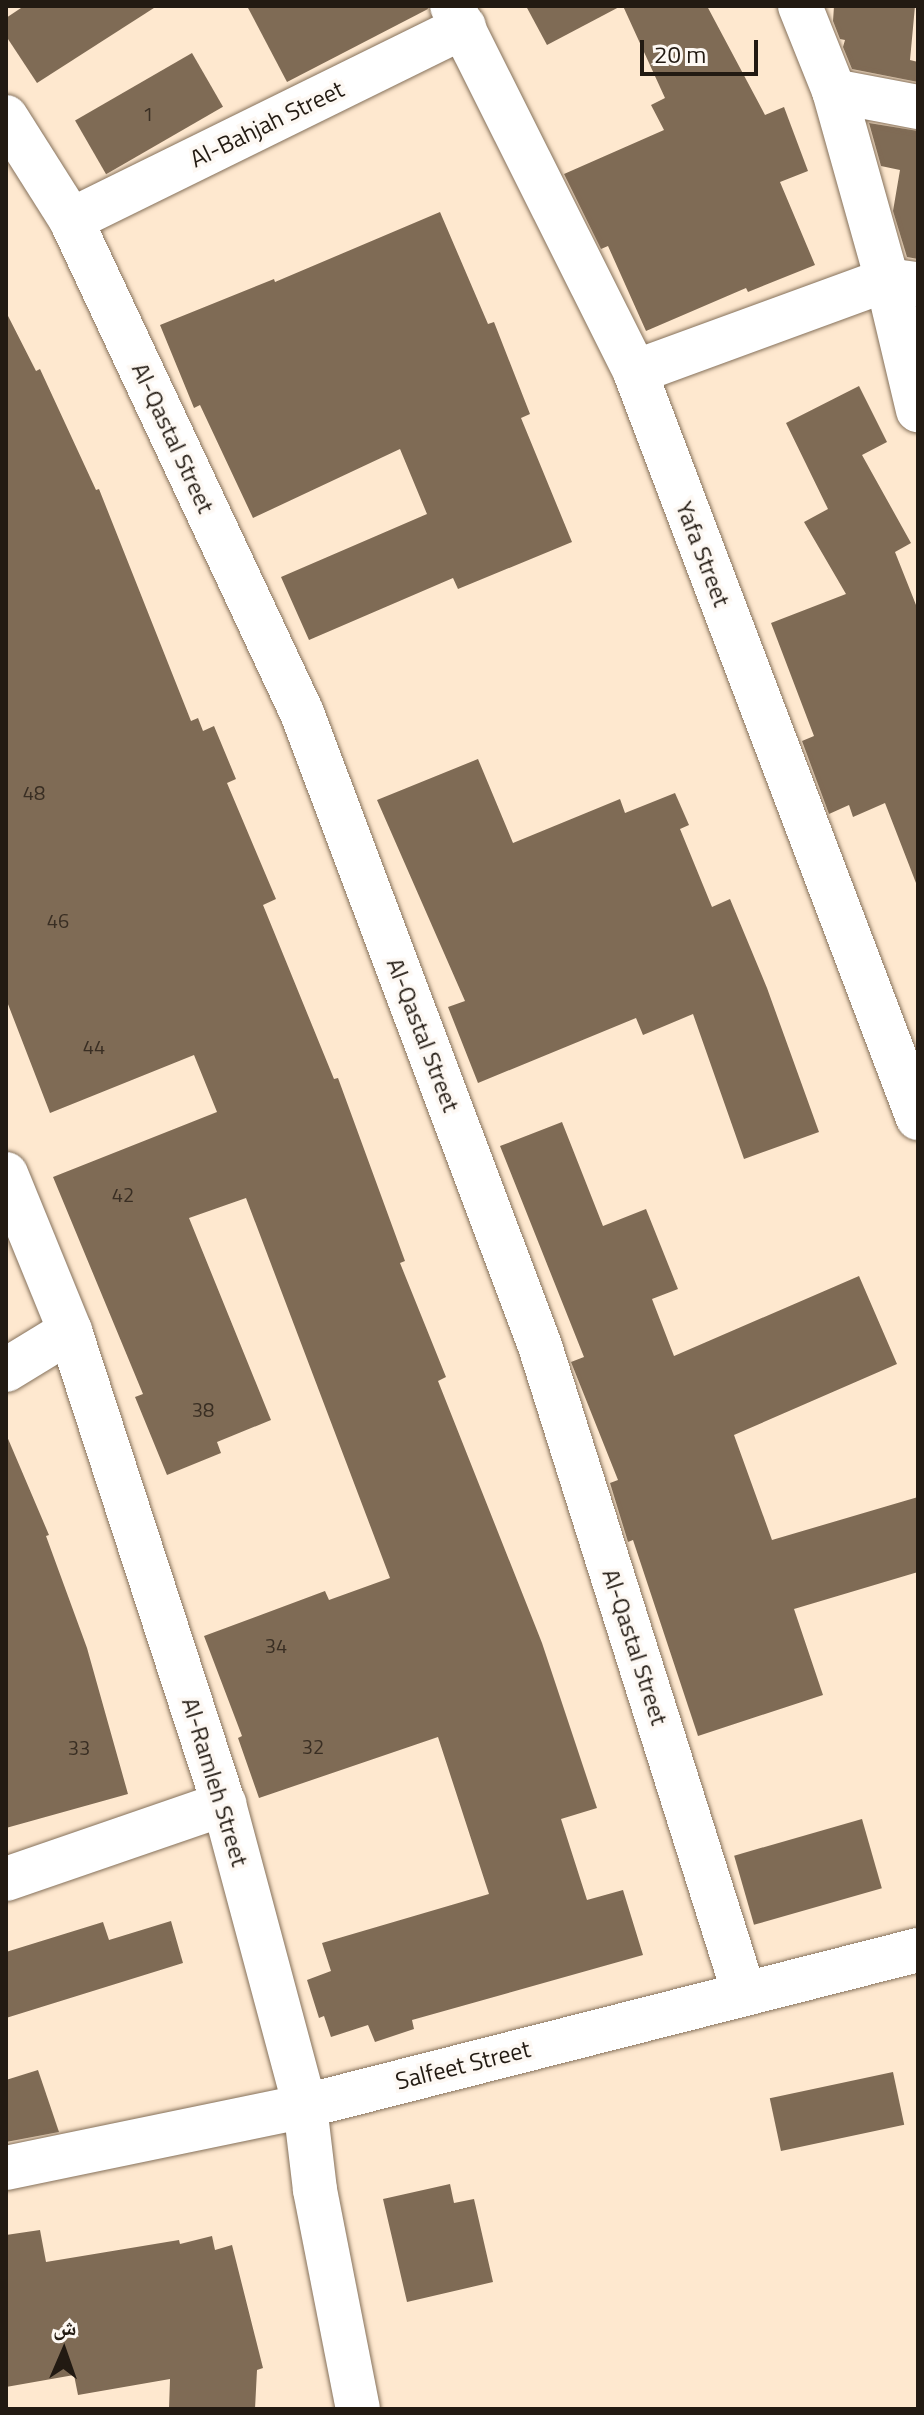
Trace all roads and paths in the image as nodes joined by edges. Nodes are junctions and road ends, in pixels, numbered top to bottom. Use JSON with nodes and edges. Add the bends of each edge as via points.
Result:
{"nodes":[{"id":1,"x":800,"y":6,"type":"edge"},
{"id":2,"x":458,"y":17,"type":"edge"},
{"id":3,"x":834,"y":91,"type":"junction"},
{"id":4,"x":918,"y":107,"type":"edge"},
{"id":5,"x":6,"y":117,"type":"edge"},
{"id":6,"x":71,"y":220,"type":"junction"},
{"id":7,"x":902,"y":282,"type":"edge"},
{"id":8,"x":635,"y":372,"type":"junction"},
{"id":9,"x":918,"y":410,"type":"edge"},
{"id":10,"x":918,"y":1118,"type":"edge"},
{"id":11,"x":6,"y":1174,"type":"edge"},
{"id":12,"x":70,"y":1331,"type":"junction"},
{"id":13,"x":6,"y":1370,"type":"edge"},
{"id":14,"x":224,"y":1804,"type":"junction"},
{"id":15,"x":6,"y":1879,"type":"edge"},
{"id":16,"x":918,"y":1950,"type":"edge"},
{"id":17,"x":744,"y":1993,"type":"junction"},
{"id":18,"x":305,"y":2106,"type":"junction"},
{"id":19,"x":6,"y":2168,"type":"edge"},
{"id":20,"x":358,"y":2409,"type":"edge"}],
"edges":[{"from":1,"to":3,"type":"street"},
{"from":2,"to":6,"type":"street","name":"Al-Bahjah Street"},
{"from":2,"to":8,"type":"street","name":"Yafa Street"},
{"from":3,"to":4,"type":"street"},
{"from":3,"to":7,"type":"street"},
{"from":5,"to":6,"type":"street","name":"Al-Qastal Street"},
{"from":6,"to":17,"type":"street","name":"Al-Qastal Street","via":[[313,742],[540,1346]]},
{"from":7,"to":8,"type":"street"},
{"from":7,"to":9,"type":"street"},
{"from":8,"to":10,"type":"street","name":"Yafa Street"},
{"from":11,"to":12,"type":"street","name":"Al-Ramleh Street"},
{"from":12,"to":13,"type":"street"},
{"from":12,"to":14,"type":"street","name":"Al-Ramleh Street"},
{"from":14,"to":15,"type":"street"},
{"from":14,"to":18,"type":"street","name":"Al-Ramleh Street"},
{"from":16,"to":17,"type":"street","name":"Salfeet Street"},
{"from":17,"to":18,"type":"street","name":"Salfeet Street"},
{"from":18,"to":19,"type":"street","name":"Salfeet Street"},
{"from":18,"to":20,"type":"street","name":"Al-Ramleh Street","via":[[315,2190]]}]}
